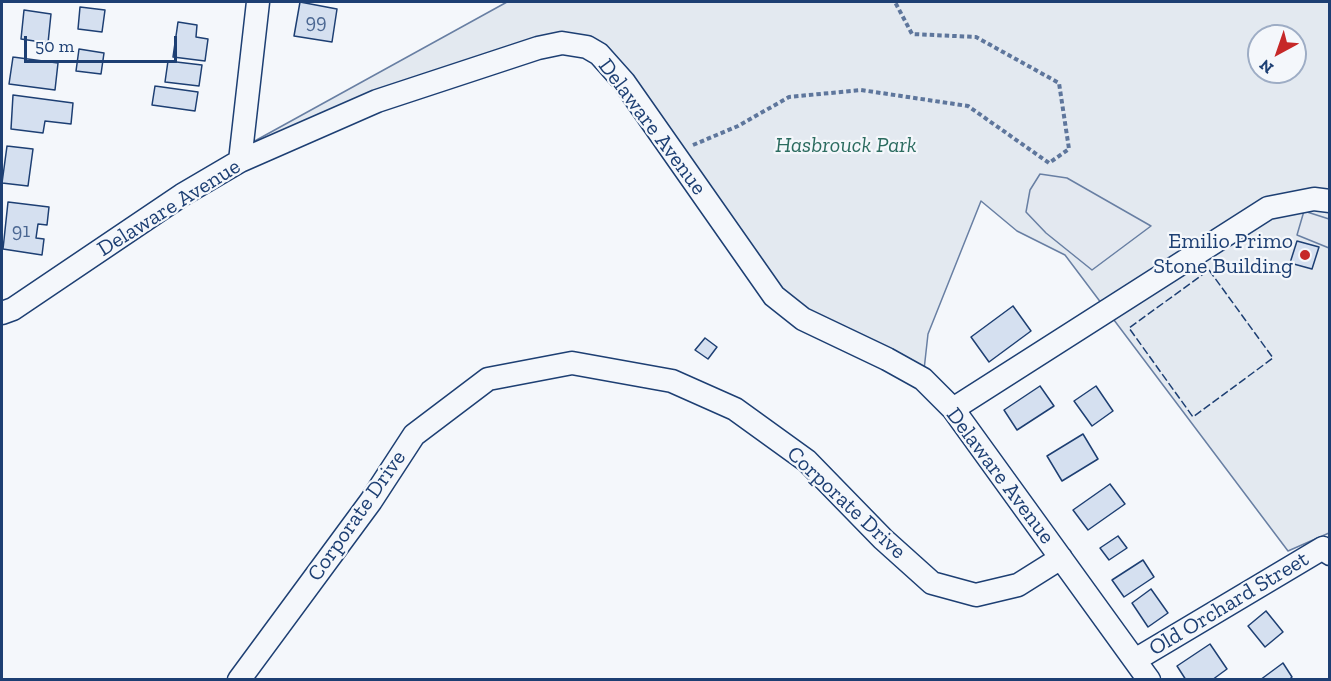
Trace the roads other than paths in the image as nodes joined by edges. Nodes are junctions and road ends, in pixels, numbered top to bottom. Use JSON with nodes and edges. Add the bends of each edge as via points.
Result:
{"nodes":[{"id":1,"x":258,"y":2,"type":"edge"},
{"id":2,"x":240,"y":161,"type":"junction"},
{"id":3,"x":1329,"y":201,"type":"edge"},
{"id":4,"x":2,"y":313,"type":"edge"},
{"id":5,"x":952,"y":409,"type":"junction"},
{"id":6,"x":1326,"y":551,"type":"edge"},
{"id":7,"x":1061,"y":558,"type":"junction"},
{"id":8,"x":1135,"y":660,"type":"junction"},
{"id":9,"x":238,"y":680,"type":"edge"},
{"id":10,"x":1149,"y":680,"type":"edge"}],
"edges":[{"from":1,"to":2,"type":"street"},
{"from":2,"to":4,"type":"street","name":"Delaware Avenue"},
{"from":2,"to":5,"type":"street","name":"Delaware Avenue","via":[[377,101],[562,43],[586,47],[599,54],[624,82],[774,296],[803,319],[923,379]]},
{"from":3,"to":5,"type":"street","via":[[1314,199],[1268,208]]},
{"from":5,"to":7,"type":"street","name":"Delaware Avenue"},
{"from":6,"to":8,"type":"street","name":"Old Orchard Street"},
{"from":7,"to":8,"type":"street","name":"Delaware Avenue"},
{"from":7,"to":9,"type":"street","name":"Corporate Drive","via":[[1018,585],[976,594],[932,583],[807,461],[735,409],[672,381],[572,363],[488,379],[414,435],[371,501]]},
{"from":8,"to":10,"type":"street","name":"Delaware Avenue"}]}
